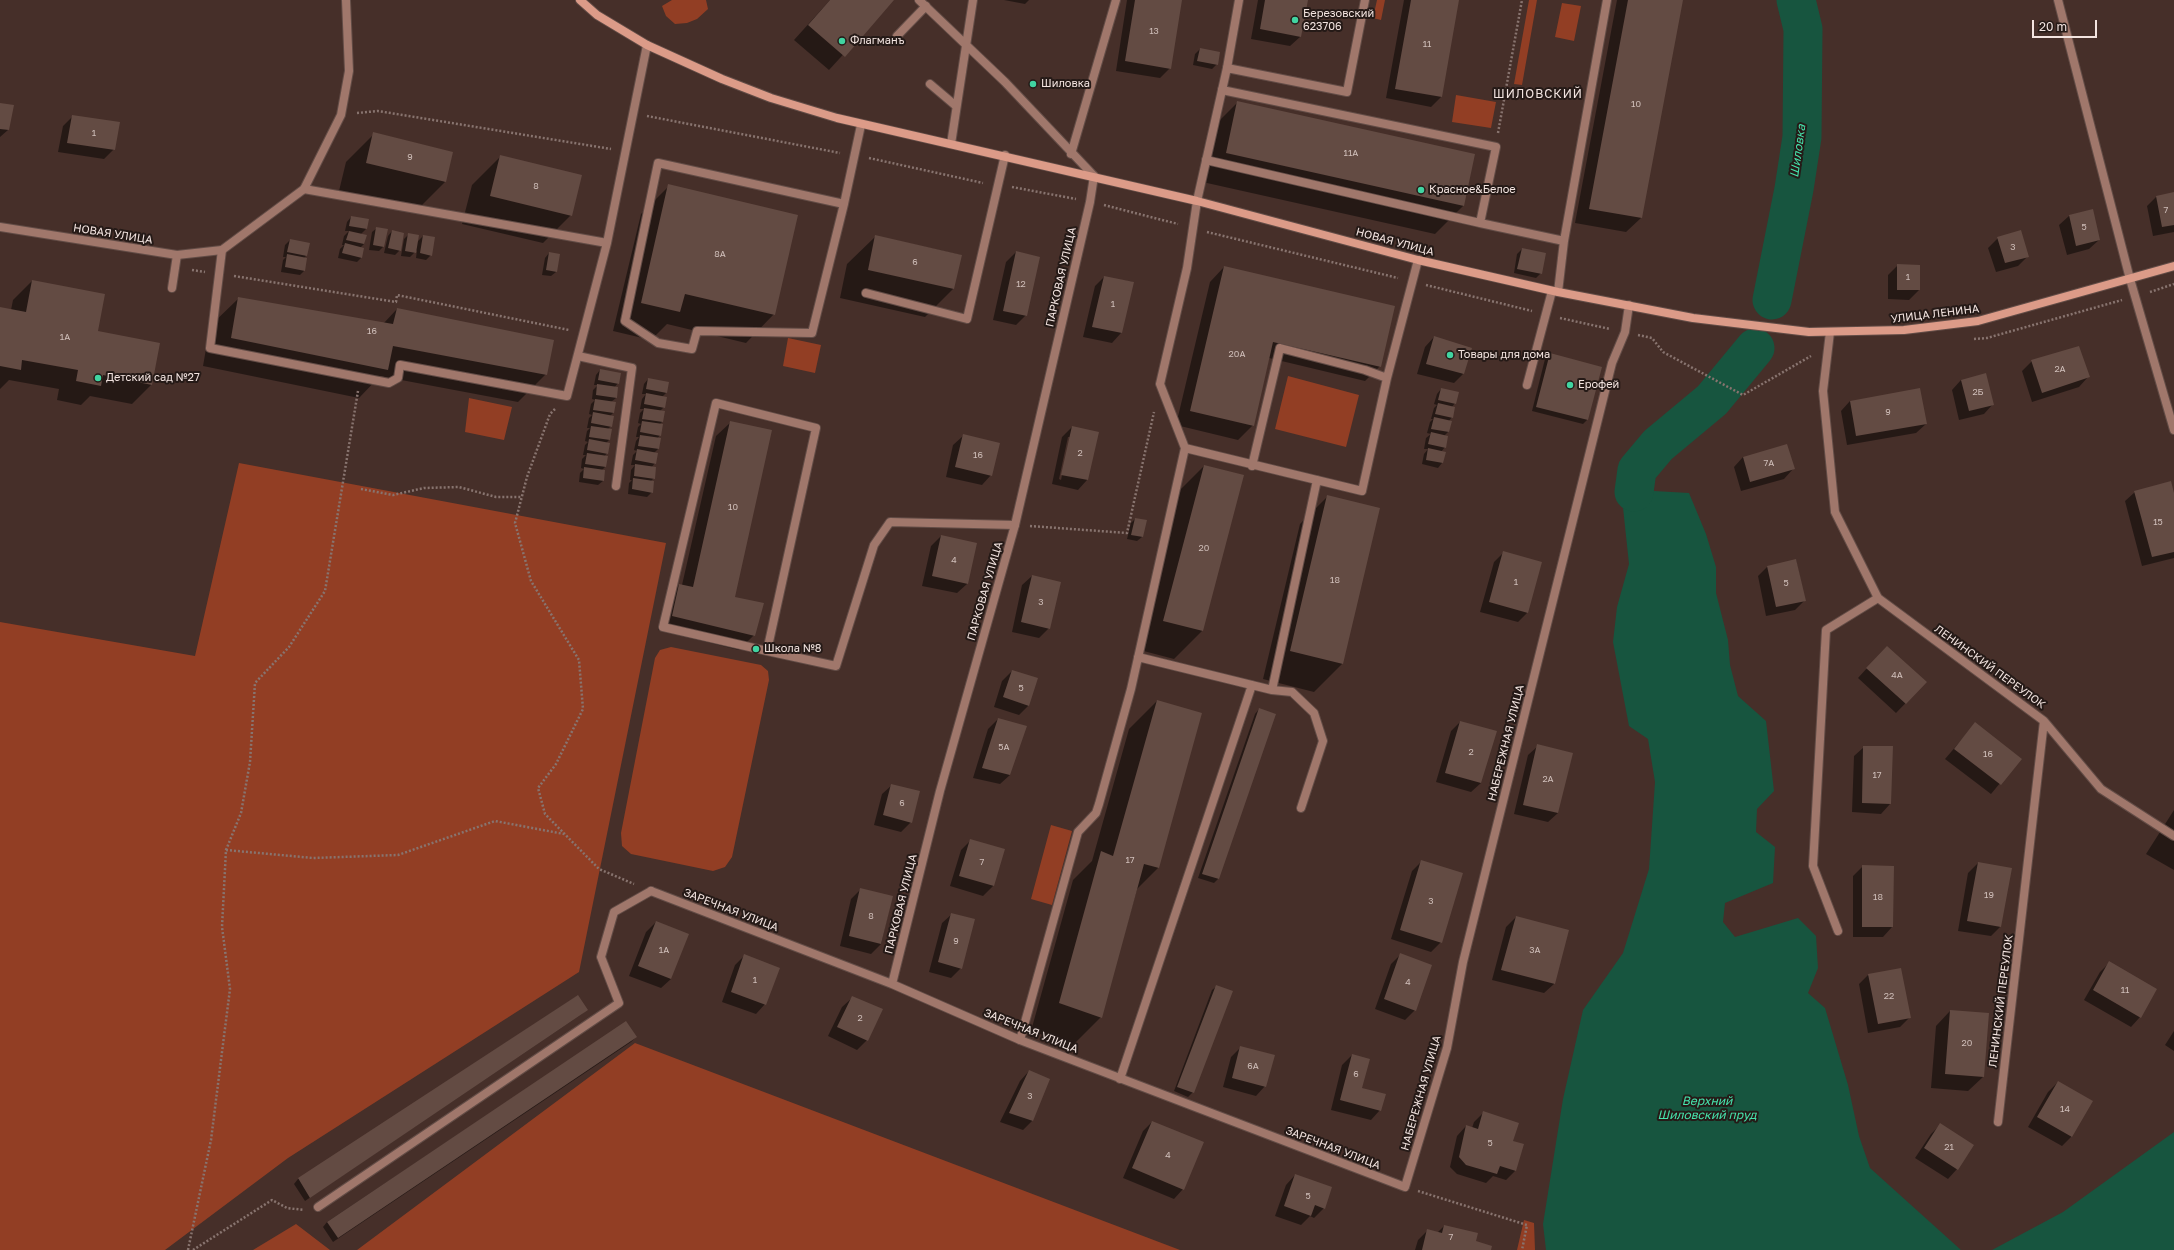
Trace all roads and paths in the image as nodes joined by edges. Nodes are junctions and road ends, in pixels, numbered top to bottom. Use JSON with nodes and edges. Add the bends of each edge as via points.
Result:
{"nodes":[{"id":1,"x":346,"y":0,"type":"edge"},
{"id":2,"x":580,"y":0,"type":"edge"},
{"id":3,"x":919,"y":0,"type":"edge"},
{"id":4,"x":973,"y":0,"type":"edge"},
{"id":5,"x":1116,"y":0,"type":"edge"},
{"id":6,"x":1239,"y":0,"type":"edge"},
{"id":7,"x":1364,"y":0,"type":"edge"},
{"id":8,"x":1522,"y":0,"type":"edge"},
{"id":9,"x":1607,"y":0,"type":"edge"},
{"id":10,"x":2058,"y":0,"type":"edge"},
{"id":11,"x":926,"y":6,"type":"junction"},
{"id":12,"x":897,"y":36,"type":"dead end"},
{"id":13,"x":966,"y":42,"type":"junction"},
{"id":14,"x":647,"y":45,"type":"junction"},
{"id":15,"x":1227,"y":68,"type":"junction"},
{"id":16,"x":930,"y":84,"type":"dead end"},
{"id":17,"x":1222,"y":90,"type":"junction"},
{"id":18,"x":956,"y":106,"type":"junction"},
{"id":19,"x":341,"y":115,"type":"junction"},
{"id":20,"x":861,"y":125,"type":"junction"},
{"id":21,"x":951,"y":144,"type":"junction"},
{"id":22,"x":1496,"y":147,"type":"junction"},
{"id":23,"x":625,"y":151,"type":"junction"},
{"id":24,"x":1071,"y":154,"type":"junction"},
{"id":25,"x":1006,"y":155,"type":"junction"},
{"id":26,"x":1206,"y":160,"type":"junction"},
{"id":27,"x":1094,"y":176,"type":"junction"},
{"id":28,"x":304,"y":189,"type":"junction"},
{"id":29,"x":1197,"y":201,"type":"junction"},
{"id":30,"x":844,"y":204,"type":"junction"},
{"id":31,"x":1480,"y":223,"type":"junction"},
{"id":32,"x":0,"y":227,"type":"edge"},
{"id":33,"x":1564,"y":241,"type":"junction"},
{"id":34,"x":607,"y":243,"type":"junction"},
{"id":35,"x":222,"y":250,"type":"junction"},
{"id":36,"x":177,"y":255,"type":"junction"},
{"id":37,"x":1418,"y":260,"type":"junction"},
{"id":38,"x":2174,"y":266,"type":"edge"},
{"id":39,"x":220,"y":274,"type":"junction"},
{"id":40,"x":2130,"y":279,"type":"junction"},
{"id":41,"x":172,"y":288,"type":"dead end"},
{"id":42,"x":1555,"y":292,"type":"junction"},
{"id":43,"x":866,"y":294,"type":"dead end"},
{"id":44,"x":1629,"y":306,"type":"junction"},
{"id":45,"x":1693,"y":318,"type":"joint"},
{"id":46,"x":1830,"y":332,"type":"junction"},
{"id":47,"x":583,"y":333,"type":"junction"},
{"id":48,"x":1826,"y":348,"type":"junction"},
{"id":49,"x":578,"y":356,"type":"junction"},
{"id":50,"x":360,"y":378,"type":"junction"},
{"id":51,"x":1387,"y":378,"type":"junction"},
{"id":52,"x":1712,"y":378,"type":"dead end"},
{"id":53,"x":1160,"y":384,"type":"junction"},
{"id":54,"x":1527,"y":385,"type":"dead end"},
{"id":55,"x":567,"y":396,"type":"junction"},
{"id":56,"x":2174,"y":430,"type":"edge"},
{"id":57,"x":1185,"y":448,"type":"junction"},
{"id":58,"x":1252,"y":466,"type":"junction"},
{"id":59,"x":1317,"y":480,"type":"junction"},
{"id":60,"x":616,"y":486,"type":"dead end"},
{"id":61,"x":361,"y":489,"type":"dead end"},
{"id":62,"x":522,"y":497,"type":"junction"},
{"id":63,"x":1015,"y":525,"type":"junction"},
{"id":64,"x":1878,"y":598,"type":"junction"},
{"id":65,"x":767,"y":651,"type":"junction"},
{"id":66,"x":1138,"y":658,"type":"junction"},
{"id":67,"x":1252,"y":685,"type":"junction"},
{"id":68,"x":1272,"y":690,"type":"junction"},
{"id":69,"x":2044,"y":721,"type":"junction"},
{"id":70,"x":1301,"y":808,"type":"dead end"},
{"id":71,"x":564,"y":834,"type":"junction"},
{"id":72,"x":2174,"y":836,"type":"edge"},
{"id":73,"x":226,"y":850,"type":"junction"},
{"id":74,"x":652,"y":891,"type":"junction"},
{"id":75,"x":1838,"y":931,"type":"dead end"},
{"id":76,"x":892,"y":984,"type":"junction"},
{"id":77,"x":1020,"y":1040,"type":"junction"},
{"id":78,"x":1120,"y":1079,"type":"junction"},
{"id":79,"x":1998,"y":1122,"type":"dead end"},
{"id":80,"x":1405,"y":1187,"type":"junction"},
{"id":81,"x":318,"y":1206,"type":"joint"},
{"id":82,"x":188,"y":1250,"type":"edge"},
{"id":83,"x":193,"y":1250,"type":"edge"},
{"id":84,"x":1522,"y":1250,"type":"edge"}],
"edges":[{"from":1,"to":19,"type":"street","via":[[349,71]]},
{"from":2,"to":14,"type":"street","name":"НОВАЯ УЛИЦА","via":[[597,15]]},
{"from":3,"to":11,"type":"street"},
{"from":4,"to":13,"type":"street"},
{"from":5,"to":24,"type":"street"},
{"from":6,"to":15,"type":"street"},
{"from":7,"to":15,"type":"street","via":[[1347,92]]},
{"from":8,"to":22,"type":"path"},
{"from":9,"to":33,"type":"street"},
{"from":10,"to":40,"type":"street"},
{"from":11,"to":12,"type":"street"},
{"from":11,"to":13,"type":"street"},
{"from":13,"to":18,"type":"street"},
{"from":13,"to":24,"type":"street"},
{"from":14,"to":20,"type":"street","name":"НОВАЯ УЛИЦА","via":[[771,98]]},
{"from":14,"to":23,"type":"street"},
{"from":15,"to":17,"type":"street"},
{"from":16,"to":18,"type":"street"},
{"from":17,"to":22,"type":"street"},
{"from":17,"to":26,"type":"street"},
{"from":18,"to":21,"type":"street"},
{"from":19,"to":23,"type":"path","via":[[378,111]]},
{"from":19,"to":28,"type":"street"},
{"from":20,"to":21,"type":"street","name":"НОВАЯ УЛИЦА"},
{"from":20,"to":30,"type":"street"},
{"from":21,"to":25,"type":"street","name":"НОВАЯ УЛИЦА"},
{"from":22,"to":31,"type":"street"},
{"from":23,"to":34,"type":"street"},
{"from":24,"to":27,"type":"street"},
{"from":25,"to":27,"type":"street","name":"НОВАЯ УЛИЦА"},
{"from":25,"to":43,"type":"street","via":[[967,319]]},
{"from":26,"to":29,"type":"street"},
{"from":26,"to":31,"type":"street"},
{"from":27,"to":29,"type":"street","name":"НОВАЯ УЛИЦА"},
{"from":27,"to":63,"type":"street","name":"ПАРКОВАЯ УЛИЦА"},
{"from":28,"to":34,"type":"street"},
{"from":28,"to":35,"type":"street"},
{"from":29,"to":37,"type":"street","name":"НОВАЯ УЛИЦА"},
{"from":29,"to":53,"type":"street","via":[[1187,268]]},
{"from":30,"to":30,"type":"street","via":[[812,333],[697,331],[692,350],[658,343],[625,321],[658,164]]},
{"from":31,"to":33,"type":"street"},
{"from":32,"to":36,"type":"street","name":"НОВАЯ УЛИЦА"},
{"from":33,"to":42,"type":"street"},
{"from":34,"to":47,"type":"street"},
{"from":35,"to":36,"type":"street","name":"НОВАЯ УЛИЦА"},
{"from":35,"to":39,"type":"street"},
{"from":36,"to":41,"type":"street"},
{"from":37,"to":42,"type":"street","name":"НОВАЯ УЛИЦА"},
{"from":37,"to":51,"type":"street"},
{"from":38,"to":40,"type":"street","name":"УЛИЦА ЛЕНИНА"},
{"from":39,"to":47,"type":"path","via":[[396,302],[397,295]]},
{"from":39,"to":50,"type":"street","via":[[210,348]]},
{"from":40,"to":46,"type":"street","name":"УЛИЦА ЛЕНИНА","via":[[1978,321],[1904,330]]},
{"from":40,"to":56,"type":"street"},
{"from":42,"to":44,"type":"street","name":"НОВАЯ УЛИЦА"},
{"from":42,"to":54,"type":"street"},
{"from":44,"to":45,"type":"street","name":"НОВАЯ УЛИЦА"},
{"from":44,"to":80,"type":"street","name":"НАБЕРЕЖНАЯ УЛИЦА","via":[[1625,332],[1612,363],[1462,962],[1447,1048]]},
{"from":45,"to":46,"type":"street","name":"УЛИЦА ЛЕНИНА","via":[[1809,332]]},
{"from":46,"to":48,"type":"street","name":"ЛЕНИНСКИЙ ПЕРЕУЛОК"},
{"from":47,"to":49,"type":"street"},
{"from":48,"to":52,"type":"path","via":[[1743,394]]},
{"from":48,"to":64,"type":"street","name":"ЛЕНИНСКИЙ ПЕРЕУЛОК","via":[[1823,391],[1836,512]]},
{"from":49,"to":55,"type":"street"},
{"from":49,"to":60,"type":"street","via":[[632,368]]},
{"from":50,"to":55,"type":"street","via":[[389,383],[398,378],[400,365]]},
{"from":50,"to":73,"type":"path","via":[[325,591],[289,647],[255,683],[250,762],[241,814]]},
{"from":51,"to":58,"type":"street","via":[[1280,348]]},
{"from":51,"to":59,"type":"street","via":[[1362,492]]},
{"from":53,"to":57,"type":"street"},
{"from":53,"to":63,"type":"path","via":[[1127,533]]},
{"from":55,"to":62,"type":"path","via":[[550,414]]},
{"from":57,"to":58,"type":"street"},
{"from":57,"to":66,"type":"street"},
{"from":58,"to":59,"type":"street"},
{"from":59,"to":68,"type":"street"},
{"from":61,"to":62,"type":"path","via":[[393,495],[424,488],[458,488],[496,497]]},
{"from":62,"to":71,"type":"path","via":[[515,523],[531,581],[579,660],[583,709],[556,764],[538,788],[545,814]]},
{"from":63,"to":65,"type":"street","via":[[890,522],[874,545],[836,666]]},
{"from":63,"to":76,"type":"street","name":"ПАРКОВАЯ УЛИЦА","via":[[940,792]]},
{"from":64,"to":69,"type":"street","name":"ЛЕНИНСКИЙ ПЕРЕУЛОК"},
{"from":64,"to":75,"type":"street","via":[[1826,630],[1812,866]]},
{"from":65,"to":65,"type":"street","via":[[663,627],[716,403],[816,428]]},
{"from":66,"to":67,"type":"street"},
{"from":66,"to":77,"type":"street","via":[[1098,809],[1078,832]]},
{"from":67,"to":68,"type":"street"},
{"from":67,"to":78,"type":"street"},
{"from":68,"to":70,"type":"street","via":[[1292,692],[1314,712],[1323,741]]},
{"from":69,"to":72,"type":"street","via":[[2101,789]]},
{"from":69,"to":79,"type":"street","name":"ЛЕНИНСКИЙ ПЕРЕУЛОК"},
{"from":71,"to":73,"type":"path","via":[[495,821],[398,855],[313,858]]},
{"from":71,"to":74,"type":"path","via":[[599,869]]},
{"from":73,"to":82,"type":"path","via":[[222,927],[230,989],[211,1140]]},
{"from":74,"to":76,"type":"street","name":"ЗАРЕЧНАЯ УЛИЦА"},
{"from":74,"to":81,"type":"street","via":[[614,912],[601,957],[619,1002]]},
{"from":76,"to":77,"type":"street","name":"ЗАРЕЧНАЯ УЛИЦА"},
{"from":77,"to":78,"type":"street","name":"ЗАРЕЧНАЯ УЛИЦА"},
{"from":78,"to":80,"type":"street","name":"ЗАРЕЧНАЯ УЛИЦА"},
{"from":80,"to":84,"type":"path","via":[[1527,1225]]},
{"from":81,"to":83,"type":"path","via":[[304,1210],[287,1208],[272,1200]]}]}
